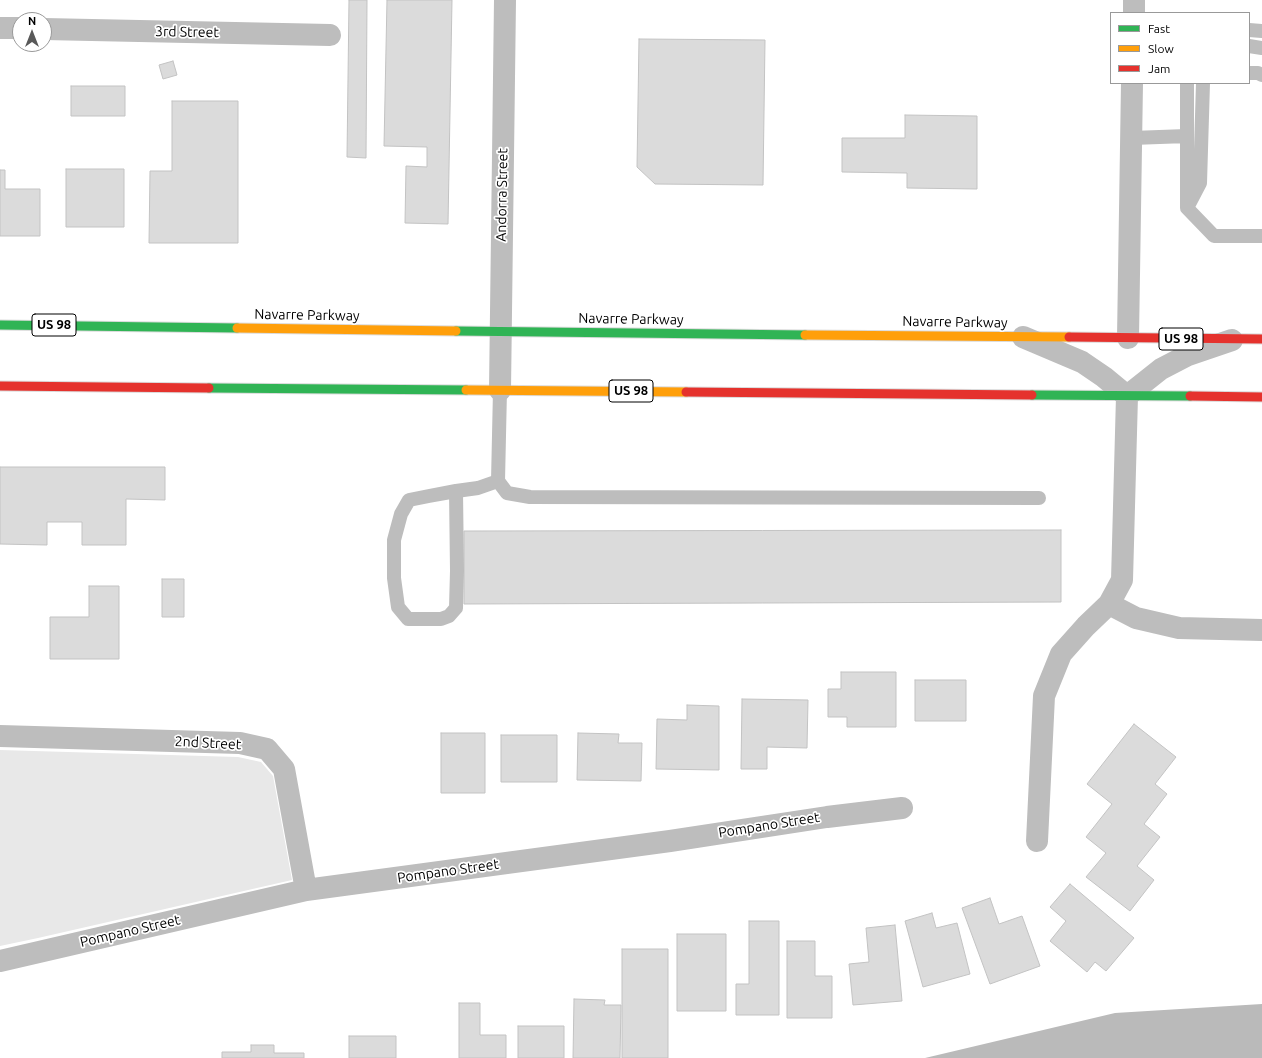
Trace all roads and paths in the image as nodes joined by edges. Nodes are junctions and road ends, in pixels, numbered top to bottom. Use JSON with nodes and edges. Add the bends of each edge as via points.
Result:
{"nodes":[{"id":1,"x":505,"y":0,"type":"edge"},
{"id":2,"x":1134,"y":0,"type":"edge"},
{"id":3,"x":1134,"y":12,"type":"edge"},
{"id":4,"x":0,"y":28,"type":"edge"},
{"id":5,"x":12,"y":28,"type":"edge"},
{"id":6,"x":52,"y":29,"type":"edge"},
{"id":7,"x":1250,"y":30,"type":"edge"},
{"id":8,"x":1262,"y":31,"type":"edge"},
{"id":9,"x":330,"y":35,"type":"dead end"},
{"id":10,"x":1250,"y":46,"type":"edge"},
{"id":11,"x":1262,"y":48,"type":"edge"},
{"id":12,"x":1250,"y":73,"type":"edge"},
{"id":13,"x":1262,"y":75,"type":"edge"},
{"id":14,"x":1132,"y":84,"type":"edge"},
{"id":15,"x":1187,"y":84,"type":"edge"},
{"id":16,"x":1204,"y":84,"type":"edge"},
{"id":17,"x":1187,"y":136,"type":"junction"},
{"id":18,"x":1132,"y":138,"type":"junction"},
{"id":19,"x":1187,"y":208,"type":"junction"},
{"id":20,"x":1262,"y":236,"type":"edge"},
{"id":21,"x":0,"y":325,"type":"edge"},
{"id":22,"x":501,"y":332,"type":"junction"},
{"id":23,"x":1023,"y":337,"type":"junction"},
{"id":24,"x":1128,"y":338,"type":"junction"},
{"id":25,"x":1235,"y":339,"type":"junction"},
{"id":26,"x":1262,"y":339,"type":"edge"},
{"id":27,"x":0,"y":386,"type":"edge"},
{"id":28,"x":500,"y":390,"type":"junction"},
{"id":29,"x":1127,"y":396,"type":"junction"},
{"id":30,"x":1262,"y":397,"type":"edge"},
{"id":31,"x":498,"y":481,"type":"junction"},
{"id":32,"x":456,"y":491,"type":"junction"},
{"id":33,"x":1039,"y":498,"type":"dead end"},
{"id":34,"x":1109,"y":604,"type":"junction"},
{"id":35,"x":1262,"y":630,"type":"edge"},
{"id":36,"x":0,"y":736,"type":"edge"},
{"id":37,"x":902,"y":808,"type":"dead end"},
{"id":38,"x":1037,"y":841,"type":"dead end"},
{"id":39,"x":306,"y":890,"type":"junction"},
{"id":40,"x":0,"y":961,"type":"edge"}],
"edges":[{"from":1,"to":22,"type":"street","name":"Andorra Street"},
{"from":2,"to":3,"type":"street"},
{"from":4,"to":5,"type":"street"},
{"from":6,"to":9,"type":"street","name":"3rd Street"},
{"from":7,"to":8,"type":"lane"},
{"from":10,"to":11,"type":"lane"},
{"from":12,"to":13,"type":"lane"},
{"from":14,"to":18,"type":"street"},
{"from":15,"to":17,"type":"lane"},
{"from":16,"to":19,"type":"lane","via":[[1200,182]]},
{"from":17,"to":18,"type":"lane"},
{"from":17,"to":19,"type":"lane"},
{"from":18,"to":24,"type":"street"},
{"from":19,"to":20,"type":"lane","via":[[1214,236]]},
{"from":21,"to":22,"type":"highway","name":"Navarre Parkway","number":"US 98"},
{"from":22,"to":23,"type":"highway","name":"Navarre Parkway","number":"US 98"},
{"from":22,"to":28,"type":"street","name":"Andorra Street"},
{"from":23,"to":24,"type":"highway","name":"Navarre Parkway","number":"US 98"},
{"from":23,"to":29,"type":"street","via":[[1082,362],[1104,376]]},
{"from":24,"to":25,"type":"highway","name":"Navarre Parkway","number":"US 98"},
{"from":25,"to":26,"type":"highway","name":"Navarre Parkway","number":"US 98"},
{"from":25,"to":29,"type":"street","via":[[1188,355],[1161,369]]},
{"from":27,"to":28,"type":"highway","number":"US 98"},
{"from":28,"to":29,"type":"highway","number":"US 98"},
{"from":28,"to":31,"type":"lane"},
{"from":29,"to":30,"type":"highway","number":"US 98"},
{"from":29,"to":34,"type":"street","via":[[1122,580]]},
{"from":31,"to":32,"type":"lane","via":[[478,488]]},
{"from":31,"to":33,"type":"lane","via":[[507,493],[530,497]]},
{"from":32,"to":32,"type":"lane","via":[[409,500],[401,514],[394,540],[394,578],[398,607],[408,619],[441,619],[449,616],[456,608]]},
{"from":34,"to":35,"type":"street","via":[[1136,618],[1179,628]]},
{"from":34,"to":38,"type":"street","via":[[1061,654],[1044,696]]},
{"from":36,"to":39,"type":"street","name":"2nd Street","via":[[240,743],[267,749],[284,769]]},
{"from":37,"to":39,"type":"street","name":"Pompano Street"},
{"from":39,"to":40,"type":"street","name":"Pompano Street"}]}
